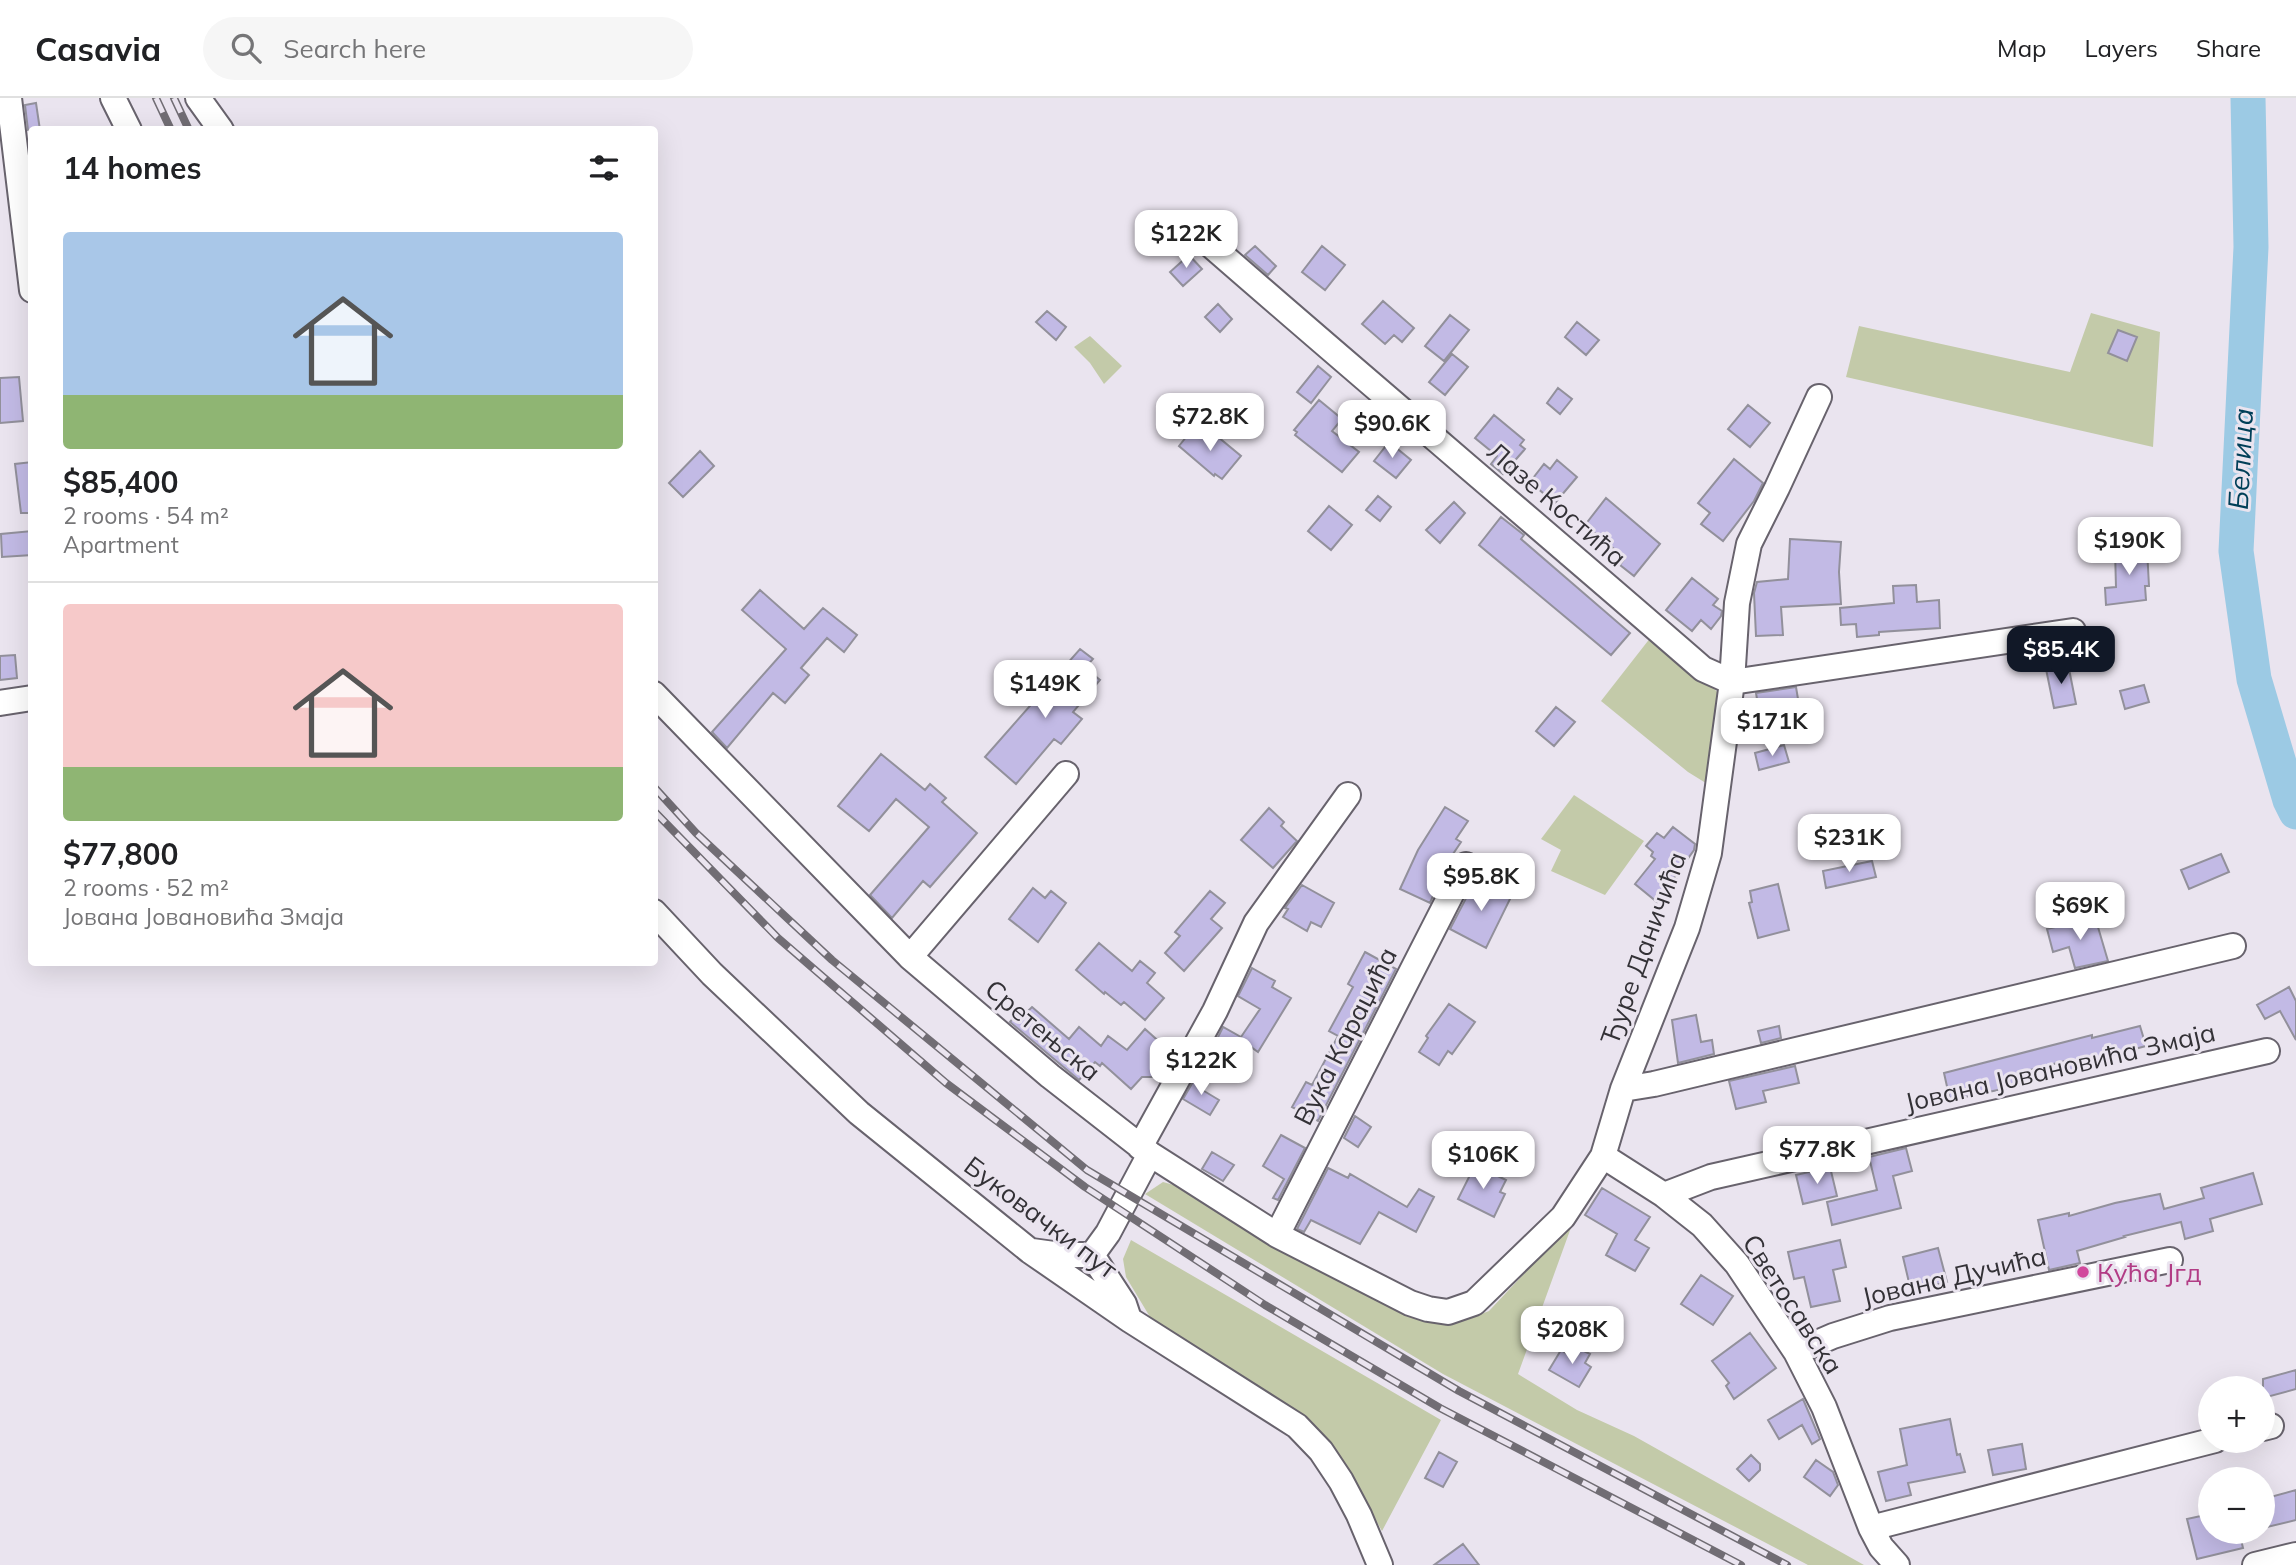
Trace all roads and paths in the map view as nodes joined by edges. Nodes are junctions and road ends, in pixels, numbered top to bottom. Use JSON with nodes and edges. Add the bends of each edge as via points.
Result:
{"nodes":[{"id":1,"x":9,"y":98,"type":"edge"},
{"id":2,"x":113,"y":98,"type":"edge"},
{"id":3,"x":198,"y":98,"type":"edge"},
{"id":4,"x":127,"y":126,"type":"edge"},
{"id":5,"x":218,"y":126,"type":"edge"},
{"id":6,"x":1190,"y":227,"type":"dead end"},
{"id":7,"x":28,"y":257,"type":"edge"},
{"id":8,"x":1818,"y":397,"type":"dead end"},
{"id":9,"x":2073,"y":631,"type":"dead end"},
{"id":10,"x":1732,"y":682,"type":"junction"},
{"id":11,"x":658,"y":698,"type":"edge"},
{"id":12,"x":28,"y":699,"type":"edge"},
{"id":13,"x":0,"y":703,"type":"edge"},
{"id":14,"x":1066,"y":774,"type":"dead end"},
{"id":15,"x":1348,"y":795,"type":"dead end"},
{"id":16,"x":1466,"y":865,"type":"dead end"},
{"id":17,"x":658,"y":916,"type":"edge"},
{"id":18,"x":2233,"y":946,"type":"dead end"},
{"id":19,"x":910,"y":957,"type":"junction"},
{"id":20,"x":2267,"y":1051,"type":"dead end"},
{"id":21,"x":1623,"y":1089,"type":"junction"},
{"id":22,"x":1145,"y":1150,"type":"junction"},
{"id":23,"x":1603,"y":1156,"type":"junction"},
{"id":24,"x":1664,"y":1195,"type":"junction"},
{"id":25,"x":1277,"y":1235,"type":"junction"},
{"id":26,"x":1030,"y":1251,"type":"junction"},
{"id":27,"x":1092,"y":1255,"type":"junction"},
{"id":28,"x":2170,"y":1260,"type":"dead end"},
{"id":29,"x":1130,"y":1320,"type":"junction"},
{"id":30,"x":1796,"y":1352,"type":"junction"},
{"id":31,"x":2198,"y":1444,"type":"edge"},
{"id":32,"x":1871,"y":1528,"type":"junction"},
{"id":33,"x":2296,"y":1555,"type":"edge"},
{"id":34,"x":1380,"y":1565,"type":"edge"},
{"id":35,"x":1897,"y":1565,"type":"edge"},
{"id":36,"x":2255,"y":1565,"type":"edge"}],
"edges":[{"from":1,"to":7,"type":"street"},
{"from":2,"to":4,"type":"street"},
{"from":3,"to":5,"type":"street"},
{"from":6,"to":10,"type":"street","name":"Лазе Костића","via":[[1703,669]]},
{"from":8,"to":10,"type":"street","name":"Ђуре Даничића","via":[[1749,544],[1737,603]]},
{"from":9,"to":10,"type":"street"},
{"from":10,"to":21,"type":"street","name":"Ђуре Даничића","via":[[1709,853],[1686,928]]},
{"from":11,"to":19,"type":"street","name":"Сретењска"},
{"from":12,"to":13,"type":"street"},
{"from":14,"to":19,"type":"street"},
{"from":15,"to":22,"type":"street","via":[[1256,923]]},
{"from":16,"to":25,"type":"street","name":"Вука Караџића"},
{"from":17,"to":26,"type":"street","name":"Буковачки пут","via":[[859,1113]]},
{"from":18,"to":21,"type":"street"},
{"from":19,"to":22,"type":"street","name":"Сретењска","via":[[1049,1076]]},
{"from":20,"to":24,"type":"street","name":"Јована Јовановића Змаја","via":[[1711,1177]]},
{"from":21,"to":23,"type":"street","name":"Ђуре Даничића"},
{"from":22,"to":25,"type":"street","name":"Сретењска"},
{"from":22,"to":27,"type":"street","via":[[1108,1233]]},
{"from":23,"to":24,"type":"street","name":"Светосавска"},
{"from":23,"to":25,"type":"street","name":"Сретењска","via":[[1563,1217],[1502,1279],[1462,1309],[1448,1312],[1410,1303]]},
{"from":24,"to":30,"type":"street","name":"Светосавска","via":[[1702,1225],[1737,1264]]},
{"from":26,"to":27,"type":"street"},
{"from":26,"to":29,"type":"street","name":"Буковачки пут"},
{"from":27,"to":29,"type":"street"},
{"from":28,"to":30,"type":"street","name":"Јована Дучића","via":[[1890,1318]]},
{"from":29,"to":34,"type":"street","name":"Буковачки пут","via":[[1297,1426],[1341,1481]]},
{"from":30,"to":32,"type":"street","name":"Светосавска","via":[[1824,1407]]},
{"from":31,"to":32,"type":"street"},
{"from":32,"to":35,"type":"street","name":"Светосавска"},
{"from":33,"to":36,"type":"street"}]}
